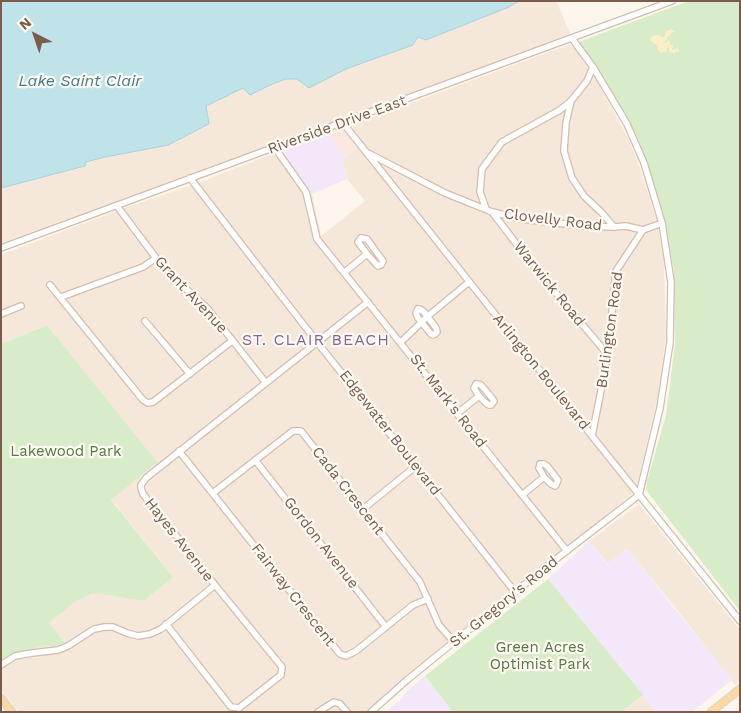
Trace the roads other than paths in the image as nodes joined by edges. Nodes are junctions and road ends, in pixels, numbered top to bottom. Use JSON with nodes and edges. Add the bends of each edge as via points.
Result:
{"nodes":[{"id":1,"x":672,"y":1,"type":"edge"},
{"id":2,"x":572,"y":38,"type":"junction"},
{"id":3,"x":593,"y":67,"type":"junction"},
{"id":4,"x":572,"y":101,"type":"junction"},
{"id":5,"x":560,"y":110,"type":"junction"},
{"id":6,"x":568,"y":118,"type":"junction"},
{"id":7,"x":343,"y":122,"type":"junction"},
{"id":8,"x":275,"y":148,"type":"junction"},
{"id":9,"x":366,"y":152,"type":"junction"},
{"id":10,"x":190,"y":178,"type":"junction"},
{"id":11,"x":117,"y":206,"type":"junction"},
{"id":12,"x":486,"y":209,"type":"junction"},
{"id":13,"x":492,"y":212,"type":"junction"},
{"id":14,"x":662,"y":224,"type":"junction"},
{"id":15,"x":614,"y":227,"type":"junction"},
{"id":16,"x":643,"y":230,"type":"junction"},
{"id":17,"x":1,"y":248,"type":"edge"},
{"id":18,"x":366,"y":254,"type":"junction"},
{"id":19,"x":156,"y":258,"type":"junction"},
{"id":20,"x":345,"y":272,"type":"junction"},
{"id":21,"x":469,"y":282,"type":"junction"},
{"id":22,"x":50,"y":285,"type":"dead end"},
{"id":23,"x":61,"y":297,"type":"junction"},
{"id":24,"x":368,"y":302,"type":"junction"},
{"id":25,"x":21,"y":306,"type":"dead end"},
{"id":26,"x":1,"y":314,"type":"edge"},
{"id":27,"x":428,"y":316,"type":"junction"},
{"id":28,"x":145,"y":321,"type":"dead end"},
{"id":29,"x":422,"y":323,"type":"junction"},
{"id":30,"x":232,"y":341,"type":"junction"},
{"id":31,"x":317,"y":342,"type":"junction"},
{"id":32,"x":401,"y":342,"type":"junction"},
{"id":33,"x":608,"y":355,"type":"junction"},
{"id":34,"x":190,"y":374,"type":"junction"},
{"id":35,"x":266,"y":383,"type":"junction"},
{"id":36,"x":479,"y":396,"type":"dead end"},
{"id":37,"x":458,"y":413,"type":"junction"},
{"id":38,"x":592,"y":436,"type":"junction"},
{"id":39,"x":180,"y":451,"type":"junction"},
{"id":40,"x":255,"y":460,"type":"junction"},
{"id":41,"x":416,"y":466,"type":"junction"},
{"id":42,"x":544,"y":477,"type":"dead end"},
{"id":43,"x":213,"y":493,"type":"junction"},
{"id":44,"x":522,"y":495,"type":"junction"},
{"id":45,"x":639,"y":495,"type":"junction"},
{"id":46,"x":363,"y":509,"type":"junction"},
{"id":47,"x":567,"y":551,"type":"junction"},
{"id":48,"x":215,"y":585,"type":"junction"},
{"id":49,"x":515,"y":592,"type":"junction"},
{"id":50,"x":428,"y":599,"type":"junction"},
{"id":51,"x":740,"y":620,"type":"edge"},
{"id":52,"x":166,"y":624,"type":"junction"},
{"id":53,"x":386,"y":627,"type":"junction"},
{"id":54,"x":454,"y":642,"type":"junction"},
{"id":55,"x":1,"y":665,"type":"edge"},
{"id":56,"x":740,"y":689,"type":"edge"},
{"id":57,"x":1,"y":698,"type":"edge"},
{"id":58,"x":12,"y":712,"type":"edge"},
{"id":59,"x":318,"y":712,"type":"edge"},
{"id":60,"x":346,"y":712,"type":"edge"},
{"id":61,"x":371,"y":712,"type":"edge"},
{"id":62,"x":711,"y":712,"type":"edge"}],
"edges":[{"from":1,"to":2,"type":"street","name":"Riverside Drive East"},
{"from":2,"to":3,"type":"street"},
{"from":2,"to":7,"type":"street","name":"Riverside Drive East"},
{"from":3,"to":4,"type":"street"},
{"from":3,"to":14,"type":"street","via":[[627,124],[644,163]]},
{"from":4,"to":5,"type":"street"},
{"from":4,"to":6,"type":"street"},
{"from":5,"to":6,"type":"street"},
{"from":5,"to":12,"type":"street","via":[[502,142],[482,169],[480,192]]},
{"from":6,"to":15,"type":"street","via":[[564,151],[572,178],[584,196]]},
{"from":7,"to":8,"type":"street","name":"Riverside Drive East"},
{"from":7,"to":9,"type":"street","name":"Arlington Boulevard"},
{"from":8,"to":10,"type":"street","name":"Riverside Drive East"},
{"from":8,"to":20,"type":"street","name":"St. Mark's Road","via":[[306,192],[317,238]]},
{"from":9,"to":12,"type":"street","name":"Clovelly Road","via":[[445,193]]},
{"from":9,"to":21,"type":"street","name":"Arlington Boulevard"},
{"from":10,"to":11,"type":"street","name":"Riverside Drive East"},
{"from":10,"to":31,"type":"street","name":"Edgewater Boulevard"},
{"from":11,"to":17,"type":"street","name":"Riverside Drive East"},
{"from":11,"to":19,"type":"street","name":"Grant Avenue"},
{"from":12,"to":13,"type":"street","name":"Clovelly Road"},
{"from":13,"to":15,"type":"street","name":"Clovelly Road","via":[[531,220]]},
{"from":13,"to":33,"type":"street","name":"Warwick Road"},
{"from":14,"to":16,"type":"street","name":"Clovelly Road"},
{"from":14,"to":45,"type":"street","via":[[671,282],[670,342],[660,408]]},
{"from":15,"to":16,"type":"street","name":"Clovelly Road"},
{"from":16,"to":33,"type":"street","name":"Burlington Road","via":[[616,271]]},
{"from":18,"to":18,"type":"street","via":[[377,266],[382,264],[367,239],[361,238],[358,242]]},
{"from":18,"to":20,"type":"street"},
{"from":19,"to":23,"type":"street","via":[[143,267]]},
{"from":19,"to":30,"type":"street","name":"Grant Avenue","via":[[207,308]]},
{"from":20,"to":24,"type":"street","name":"St. Mark's Road"},
{"from":21,"to":27,"type":"street"},
{"from":21,"to":38,"type":"street","name":"Arlington Boulevard"},
{"from":22,"to":23,"type":"street"},
{"from":23,"to":34,"type":"street","via":[[146,402],[153,402]]},
{"from":24,"to":31,"type":"street","name":"Hayes Avenue"},
{"from":24,"to":32,"type":"street","name":"St. Mark's Road"},
{"from":25,"to":26,"type":"street"},
{"from":27,"to":29,"type":"street"},
{"from":27,"to":29,"type":"street","via":[[420,309],[416,310]]},
{"from":27,"to":29,"type":"street","via":[[437,332],[431,334]]},
{"from":28,"to":34,"type":"street"},
{"from":29,"to":32,"type":"street"},
{"from":30,"to":34,"type":"street"},
{"from":30,"to":35,"type":"street","name":"Grant Avenue"},
{"from":31,"to":35,"type":"street","name":"Hayes Avenue"},
{"from":31,"to":41,"type":"street","name":"Edgewater Boulevard"},
{"from":32,"to":37,"type":"street","name":"St. Mark's Road"},
{"from":33,"to":38,"type":"street","name":"Burlington Road"},
{"from":35,"to":39,"type":"street","name":"Hayes Avenue"},
{"from":36,"to":37,"type":"street"},
{"from":37,"to":44,"type":"street","name":"St. Mark's Road"},
{"from":38,"to":45,"type":"street","name":"Arlington Boulevard"},
{"from":39,"to":43,"type":"street","name":"Fairway Crescent"},
{"from":39,"to":48,"type":"street","name":"Hayes Avenue","via":[[146,478],[140,488]]},
{"from":40,"to":43,"type":"street","name":"Cada Crescent"},
{"from":40,"to":46,"type":"street","name":"Cada Crescent","via":[[293,431],[301,431]]},
{"from":40,"to":53,"type":"street","name":"Gordon Avenue"},
{"from":41,"to":46,"type":"street"},
{"from":41,"to":49,"type":"street","name":"Edgewater Boulevard"},
{"from":42,"to":44,"type":"street"},
{"from":43,"to":53,"type":"street","name":"Fairway Crescent","via":[[340,654],[346,656],[356,651]]},
{"from":44,"to":47,"type":"street","name":"St. Mark's Road"},
{"from":45,"to":47,"type":"street","name":"St. Gregory's Road"},
{"from":45,"to":51,"type":"street","name":"Arlington Boulevard"},
{"from":46,"to":50,"type":"street","name":"Cada Crescent","via":[[420,582]]},
{"from":47,"to":49,"type":"street","name":"St. Gregory's Road"},
{"from":48,"to":52,"type":"street","name":"Hayes Avenue"},
{"from":48,"to":52,"type":"street","via":[[282,667],[281,675],[239,708],[231,707]]},
{"from":49,"to":54,"type":"street","name":"St. Gregory's Road"},
{"from":50,"to":53,"type":"street","name":"Fairway Crescent","via":[[413,605]]},
{"from":50,"to":54,"type":"street","name":"Cada Crescent","via":[[439,625]]},
{"from":52,"to":55,"type":"street","name":"Hayes Avenue","via":[[150,634],[138,636],[113,628],[94,629],[58,650],[15,656]]},
{"from":54,"to":61,"type":"street","name":"St. Gregory's Road"},
{"from":56,"to":62,"type":"main road"},
{"from":57,"to":58,"type":"main road"},
{"from":59,"to":60,"type":"street","via":[[334,702]]}]}
